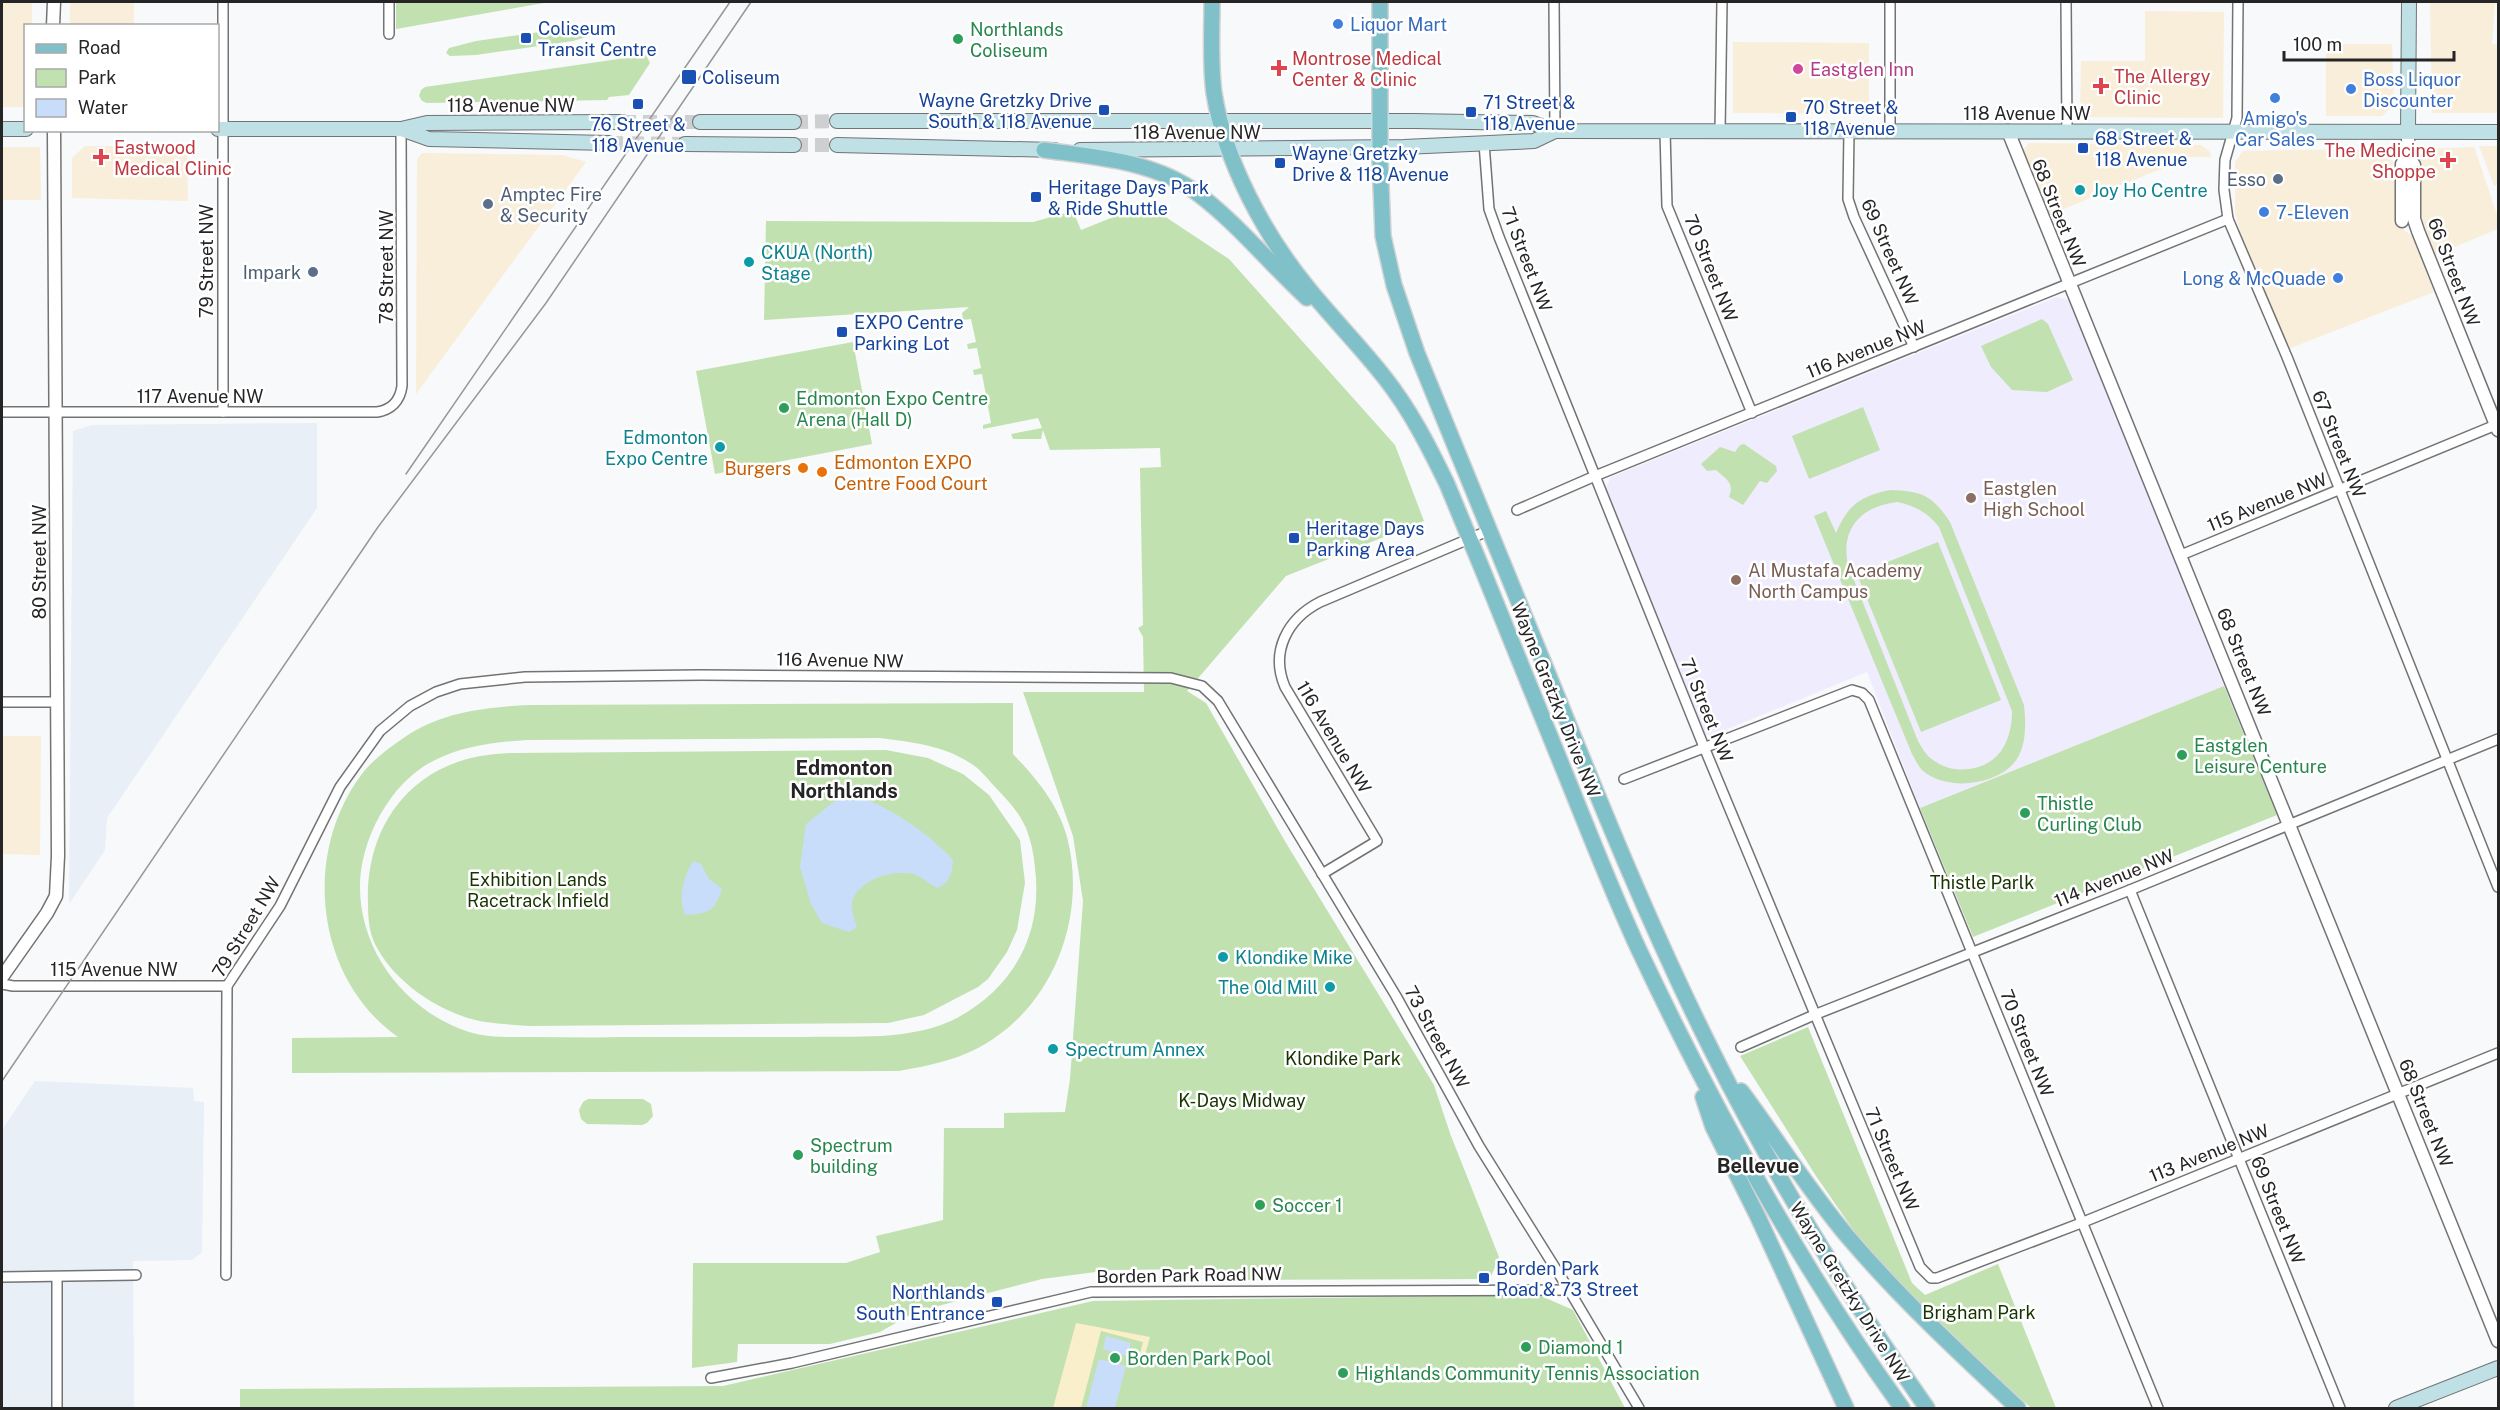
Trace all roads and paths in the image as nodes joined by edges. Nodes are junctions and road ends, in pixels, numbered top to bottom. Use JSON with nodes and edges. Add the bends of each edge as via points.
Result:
{"nodes":[{"id":1,"x":54,"y":2,"type":"edge"},
{"id":2,"x":223,"y":2,"type":"edge"},
{"id":3,"x":389,"y":2,"type":"edge"},
{"id":4,"x":1212,"y":2,"type":"edge"},
{"id":5,"x":1380,"y":2,"type":"edge"},
{"id":6,"x":1554,"y":2,"type":"edge"},
{"id":7,"x":1722,"y":2,"type":"edge"},
{"id":8,"x":1890,"y":2,"type":"edge"},
{"id":9,"x":2066,"y":2,"type":"edge"},
{"id":10,"x":2238,"y":2,"type":"edge"},
{"id":11,"x":2409,"y":2,"type":"edge"},
{"id":12,"x":53,"y":24,"type":"edge"},
{"id":13,"x":388,"y":34,"type":"dead end"},
{"id":14,"x":1221,"y":121,"type":"junction"},
{"id":15,"x":1380,"y":121,"type":"junction"},
{"id":16,"x":622,"y":122,"type":"tunnel mouth"},
{"id":17,"x":700,"y":122,"type":"tunnel mouth"},
{"id":18,"x":794,"y":122,"type":"tunnel mouth"},
{"id":19,"x":837,"y":122,"type":"tunnel mouth"},
{"id":20,"x":2,"y":129,"type":"edge"},
{"id":21,"x":24,"y":129,"type":"edge"},
{"id":22,"x":220,"y":129,"type":"edge"},
{"id":23,"x":401,"y":129,"type":"junction"},
{"id":24,"x":1556,"y":131,"type":"junction"},
{"id":25,"x":1665,"y":131,"type":"junction"},
{"id":26,"x":1720,"y":131,"type":"junction"},
{"id":27,"x":1849,"y":131,"type":"junction"},
{"id":28,"x":1890,"y":131,"type":"junction"},
{"id":29,"x":2008,"y":131,"type":"junction"},
{"id":30,"x":2067,"y":131,"type":"junction"},
{"id":31,"x":2231,"y":131,"type":"junction"},
{"id":32,"x":2408,"y":131,"type":"junction"},
{"id":33,"x":54,"y":132,"type":"edge"},
{"id":34,"x":2499,"y":132,"type":"edge"},
{"id":35,"x":609,"y":143,"type":"tunnel mouth"},
{"id":36,"x":1484,"y":143,"type":"junction"},
{"id":37,"x":686,"y":144,"type":"tunnel mouth"},
{"id":38,"x":794,"y":145,"type":"tunnel mouth"},
{"id":39,"x":837,"y":145,"type":"tunnel mouth"},
{"id":40,"x":1380,"y":148,"type":"junction"},
{"id":41,"x":1044,"y":150,"type":"junction"},
{"id":42,"x":1230,"y":150,"type":"junction"},
{"id":43,"x":2408,"y":156,"type":"junction"},
{"id":44,"x":2228,"y":219,"type":"junction"},
{"id":45,"x":2402,"y":221,"type":"dead end"},
{"id":46,"x":2068,"y":283,"type":"junction"},
{"id":47,"x":1349,"y":337,"type":"junction"},
{"id":48,"x":1914,"y":347,"type":"junction"},
{"id":49,"x":395,"y":403,"type":"joint"},
{"id":50,"x":2,"y":412,"type":"edge"},
{"id":51,"x":223,"y":412,"type":"junction"},
{"id":52,"x":56,"y":413,"type":"junction"},
{"id":53,"x":1752,"y":413,"type":"junction"},
{"id":54,"x":2498,"y":426,"type":"edge"},
{"id":55,"x":1595,"y":476,"type":"junction"},
{"id":56,"x":2339,"y":490,"type":"junction"},
{"id":57,"x":1517,"y":510,"type":"dead end"},
{"id":58,"x":1490,"y":530,"type":"junction"},
{"id":59,"x":1469,"y":538,"type":"junction"},
{"id":60,"x":2181,"y":555,"type":"junction"},
{"id":61,"x":476,"y":681,"type":"joint"},
{"id":62,"x":1202,"y":686,"type":"joint"},
{"id":63,"x":2,"y":702,"type":"edge"},
{"id":64,"x":57,"y":702,"type":"junction"},
{"id":65,"x":2499,"y":739,"type":"edge"},
{"id":66,"x":1704,"y":747,"type":"junction"},
{"id":67,"x":2447,"y":759,"type":"junction"},
{"id":68,"x":1624,"y":779,"type":"dead end"},
{"id":69,"x":2289,"y":824,"type":"junction"},
{"id":70,"x":1322,"y":874,"type":"junction"},
{"id":71,"x":2499,"y":887,"type":"edge"},
{"id":72,"x":2130,"y":890,"type":"junction"},
{"id":73,"x":1973,"y":953,"type":"junction"},
{"id":74,"x":2,"y":977,"type":"edge"},
{"id":75,"x":2,"y":984,"type":"edge"},
{"id":76,"x":227,"y":986,"type":"junction"},
{"id":77,"x":1814,"y":1015,"type":"junction"},
{"id":78,"x":1741,"y":1047,"type":"dead end"},
{"id":79,"x":1711,"y":1051,"type":"junction"},
{"id":80,"x":2499,"y":1053,"type":"edge"},
{"id":81,"x":1689,"y":1054,"type":"junction"},
{"id":82,"x":2398,"y":1094,"type":"junction"},
{"id":83,"x":2239,"y":1158,"type":"junction"},
{"id":84,"x":2081,"y":1223,"type":"junction"},
{"id":85,"x":136,"y":1275,"type":"dead end"},
{"id":86,"x":226,"y":1275,"type":"dead end"},
{"id":87,"x":2,"y":1277,"type":"edge"},
{"id":88,"x":57,"y":1277,"type":"junction"},
{"id":89,"x":1930,"y":1278,"type":"joint"},
{"id":90,"x":1569,"y":1290,"type":"junction"},
{"id":91,"x":2499,"y":1341,"type":"edge"},
{"id":92,"x":2499,"y":1368,"type":"edge"},
{"id":93,"x":711,"y":1378,"type":"dead end"},
{"id":94,"x":57,"y":1408,"type":"edge"},
{"id":95,"x":1639,"y":1408,"type":"edge"},
{"id":96,"x":1846,"y":1408,"type":"edge"},
{"id":97,"x":1902,"y":1408,"type":"edge"},
{"id":98,"x":1926,"y":1408,"type":"edge"},
{"id":99,"x":2018,"y":1408,"type":"edge"},
{"id":100,"x":2158,"y":1408,"type":"edge"},
{"id":101,"x":2340,"y":1408,"type":"edge"},
{"id":102,"x":2396,"y":1408,"type":"edge"}],
"edges":[{"from":1,"to":12,"type":"street"},
{"from":2,"to":22,"type":"street","name":"79 Street NW"},
{"from":3,"to":13,"type":"street"},
{"from":4,"to":14,"type":"main road","name":"Wayne Gretzky Drive NW","via":[[1214,92]]},
{"from":5,"to":15,"type":"main road","name":"Wayne Gretzky Drive NW"},
{"from":6,"to":24,"type":"street"},
{"from":7,"to":26,"type":"street"},
{"from":8,"to":28,"type":"street"},
{"from":9,"to":30,"type":"street"},
{"from":10,"to":31,"type":"street","name":"67 Street NW","via":[[2237,118]]},
{"from":11,"to":32,"type":"main road","name":"66 Street NW"},
{"from":14,"to":15,"type":"main road","name":"118 Avenue NW"},
{"from":14,"to":19,"type":"main road","name":"118 Avenue NW"},
{"from":14,"to":42,"type":"main road","name":"Wayne Gretzky Drive NW"},
{"from":15,"to":24,"type":"main road","name":"118 Avenue NW","via":[[1533,123]]},
{"from":15,"to":40,"type":"main road","name":"Wayne Gretzky Drive NW"},
{"from":16,"to":23,"type":"main road","name":"118 Avenue NW","via":[[427,123]]},
{"from":17,"to":18,"type":"main road"},
{"from":20,"to":21,"type":"main road"},
{"from":22,"to":23,"type":"main road","name":"118 Avenue NW"},
{"from":22,"to":51,"type":"street","name":"79 Street NW"},
{"from":23,"to":35,"type":"main road","name":"118 Avenue NW","via":[[429,139]]},
{"from":23,"to":49,"type":"street","name":"78 Street NW","via":[[402,386]]},
{"from":24,"to":25,"type":"main road","name":"118 Avenue NW"},
{"from":24,"to":36,"type":"main road","name":"118 Avenue NW","via":[[1534,141]]},
{"from":25,"to":26,"type":"main road","name":"118 Avenue NW"},
{"from":25,"to":53,"type":"street","name":"70 Street NW","via":[[1667,206]]},
{"from":26,"to":27,"type":"main road","name":"118 Avenue NW"},
{"from":27,"to":28,"type":"main road","name":"118 Avenue NW"},
{"from":27,"to":48,"type":"street","name":"69 Street NW","via":[[1848,199]]},
{"from":28,"to":29,"type":"main road","name":"118 Avenue NW"},
{"from":29,"to":30,"type":"main road","name":"118 Avenue NW"},
{"from":29,"to":46,"type":"street","name":"68 Street NW"},
{"from":30,"to":31,"type":"main road","name":"118 Avenue NW"},
{"from":31,"to":32,"type":"main road","name":"118 Avenue NW"},
{"from":31,"to":44,"type":"street","name":"67 Street NW","via":[[2224,160]]},
{"from":32,"to":34,"type":"main road","name":"118 Avenue NW"},
{"from":32,"to":43,"type":"street","name":"66 Street NW"},
{"from":33,"to":52,"type":"street","name":"80 Street NW"},
{"from":36,"to":40,"type":"main road","name":"118 Avenue NW"},
{"from":36,"to":55,"type":"street","name":"71 Street NW","via":[[1489,209]]},
{"from":37,"to":38,"type":"main road"},
{"from":39,"to":41,"type":"main road","name":"118 Avenue NW"},
{"from":40,"to":42,"type":"main road","name":"118 Avenue NW"},
{"from":40,"to":58,"type":"main road","name":"Wayne Gretzky Drive NW","via":[[1383,236],[1397,296]]},
{"from":41,"to":42,"type":"main road","name":"118 Avenue NW"},
{"from":41,"to":47,"type":"main road","via":[[1110,159],[1170,178],[1196,192]]},
{"from":42,"to":47,"type":"main road","name":"Wayne Gretzky Drive NW","via":[[1245,187],[1286,258]]},
{"from":43,"to":45,"type":"street","name":"66 Street NW","via":[[2402,164]]},
{"from":43,"to":54,"type":"street","name":"66 Street NW","via":[[2414,165],[2414,219],[2418,231]]},
{"from":44,"to":46,"type":"street","name":"116 Avenue NW"},
{"from":44,"to":56,"type":"street","name":"67 Street NW"},
{"from":46,"to":48,"type":"street","name":"116 Avenue NW"},
{"from":46,"to":60,"type":"street","name":"68 Street NW"},
{"from":47,"to":59,"type":"main road","name":"Wayne Gretzky Drive NW","via":[[1385,378],[1423,433]]},
{"from":48,"to":53,"type":"street","name":"116 Avenue NW"},
{"from":49,"to":51,"type":"street","name":"117 Avenue NW","via":[[377,412]]},
{"from":50,"to":52,"type":"street","name":"117 Avenue NW"},
{"from":51,"to":52,"type":"street","name":"117 Avenue NW"},
{"from":52,"to":64,"type":"street","name":"80 Street NW"},
{"from":53,"to":55,"type":"street","name":"116 Avenue NW"},
{"from":54,"to":56,"type":"street","name":"115 Avenue NW"},
{"from":55,"to":57,"type":"street","name":"116 Avenue NW"},
{"from":55,"to":66,"type":"street","name":"71 Street NW"},
{"from":56,"to":60,"type":"street","name":"115 Avenue NW"},
{"from":56,"to":67,"type":"street","name":"67 Street NW"},
{"from":58,"to":59,"type":"street","name":"116 Avenue NW"},
{"from":58,"to":79,"type":"main road","name":"Wayne Gretzky Drive NW","via":[[1656,936]]},
{"from":59,"to":70,"type":"street","name":"116 Avenue NW","via":[[1308,609],[1282,642],[1279,661],[1285,687],[1377,841]]},
{"from":59,"to":81,"type":"main road","name":"Wayne Gretzky Drive NW","via":[[1617,900]]},
{"from":60,"to":69,"type":"street","name":"68 Street NW"},
{"from":61,"to":62,"type":"street","name":"116 Avenue NW","via":[[702,675],[1170,678]]},
{"from":61,"to":76,"type":"street","name":"79 Street NW","via":[[426,697],[380,731],[334,797],[280,906]]},
{"from":62,"to":70,"type":"street","name":"73 Street NW","via":[[1218,701]]},
{"from":63,"to":64,"type":"street"},
{"from":64,"to":74,"type":"street","name":"80 Street NW","via":[[56,896]]},
{"from":65,"to":67,"type":"street","name":"114 Avenue NW"},
{"from":66,"to":68,"type":"street"},
{"from":66,"to":73,"type":"street","name":"70 Street NW","via":[[1852,690],[1862,693],[1869,700]]},
{"from":66,"to":77,"type":"street","name":"71 Street NW"},
{"from":67,"to":69,"type":"street","name":"114 Avenue NW"},
{"from":67,"to":71,"type":"street","name":"67 Street NW"},
{"from":69,"to":72,"type":"street","name":"114 Avenue NW"},
{"from":69,"to":82,"type":"street","name":"68 Street NW"},
{"from":70,"to":90,"type":"street","name":"73 Street NW","via":[[1396,996],[1479,1146]]},
{"from":72,"to":73,"type":"street","name":"114 Avenue NW"},
{"from":72,"to":83,"type":"street","name":"69 Street NW"},
{"from":73,"to":77,"type":"street","name":"114 Avenue NW"},
{"from":73,"to":84,"type":"street","name":"70 Street NW"},
{"from":75,"to":76,"type":"street","name":"115 Avenue NW"},
{"from":76,"to":86,"type":"street","name":"79 Street NW"},
{"from":77,"to":78,"type":"street","name":"114 Avenue NW"},
{"from":77,"to":89,"type":"street","name":"71 Street NW","via":[[1920,1267]]},
{"from":79,"to":98,"type":"main road","name":"Wayne Gretzky Drive NW","via":[[1808,1226]]},
{"from":79,"to":99,"type":"main road","via":[[1848,1236],[1903,1299]]},
{"from":80,"to":82,"type":"street","name":"113 Avenue NW"},
{"from":81,"to":96,"type":"main road","via":[[1713,1126]]},
{"from":81,"to":97,"type":"main road","name":"Wayne Gretzky Drive NW","via":[[1806,1263]]},
{"from":82,"to":83,"type":"street","name":"113 Avenue NW"},
{"from":82,"to":91,"type":"street","name":"68 Street NW"},
{"from":83,"to":84,"type":"street","name":"113 Avenue NW"},
{"from":83,"to":101,"type":"street","name":"69 Street NW"},
{"from":84,"to":89,"type":"street","name":"113 Avenue NW"},
{"from":84,"to":100,"type":"street","name":"70 Street NW"},
{"from":85,"to":88,"type":"street"},
{"from":87,"to":88,"type":"street"},
{"from":88,"to":94,"type":"street"},
{"from":90,"to":93,"type":"street","name":"Borden Park Road NW","via":[[1091,1292],[792,1363]]},
{"from":90,"to":95,"type":"street","name":"73 Street NW"},
{"from":92,"to":102,"type":"main road"}]}
